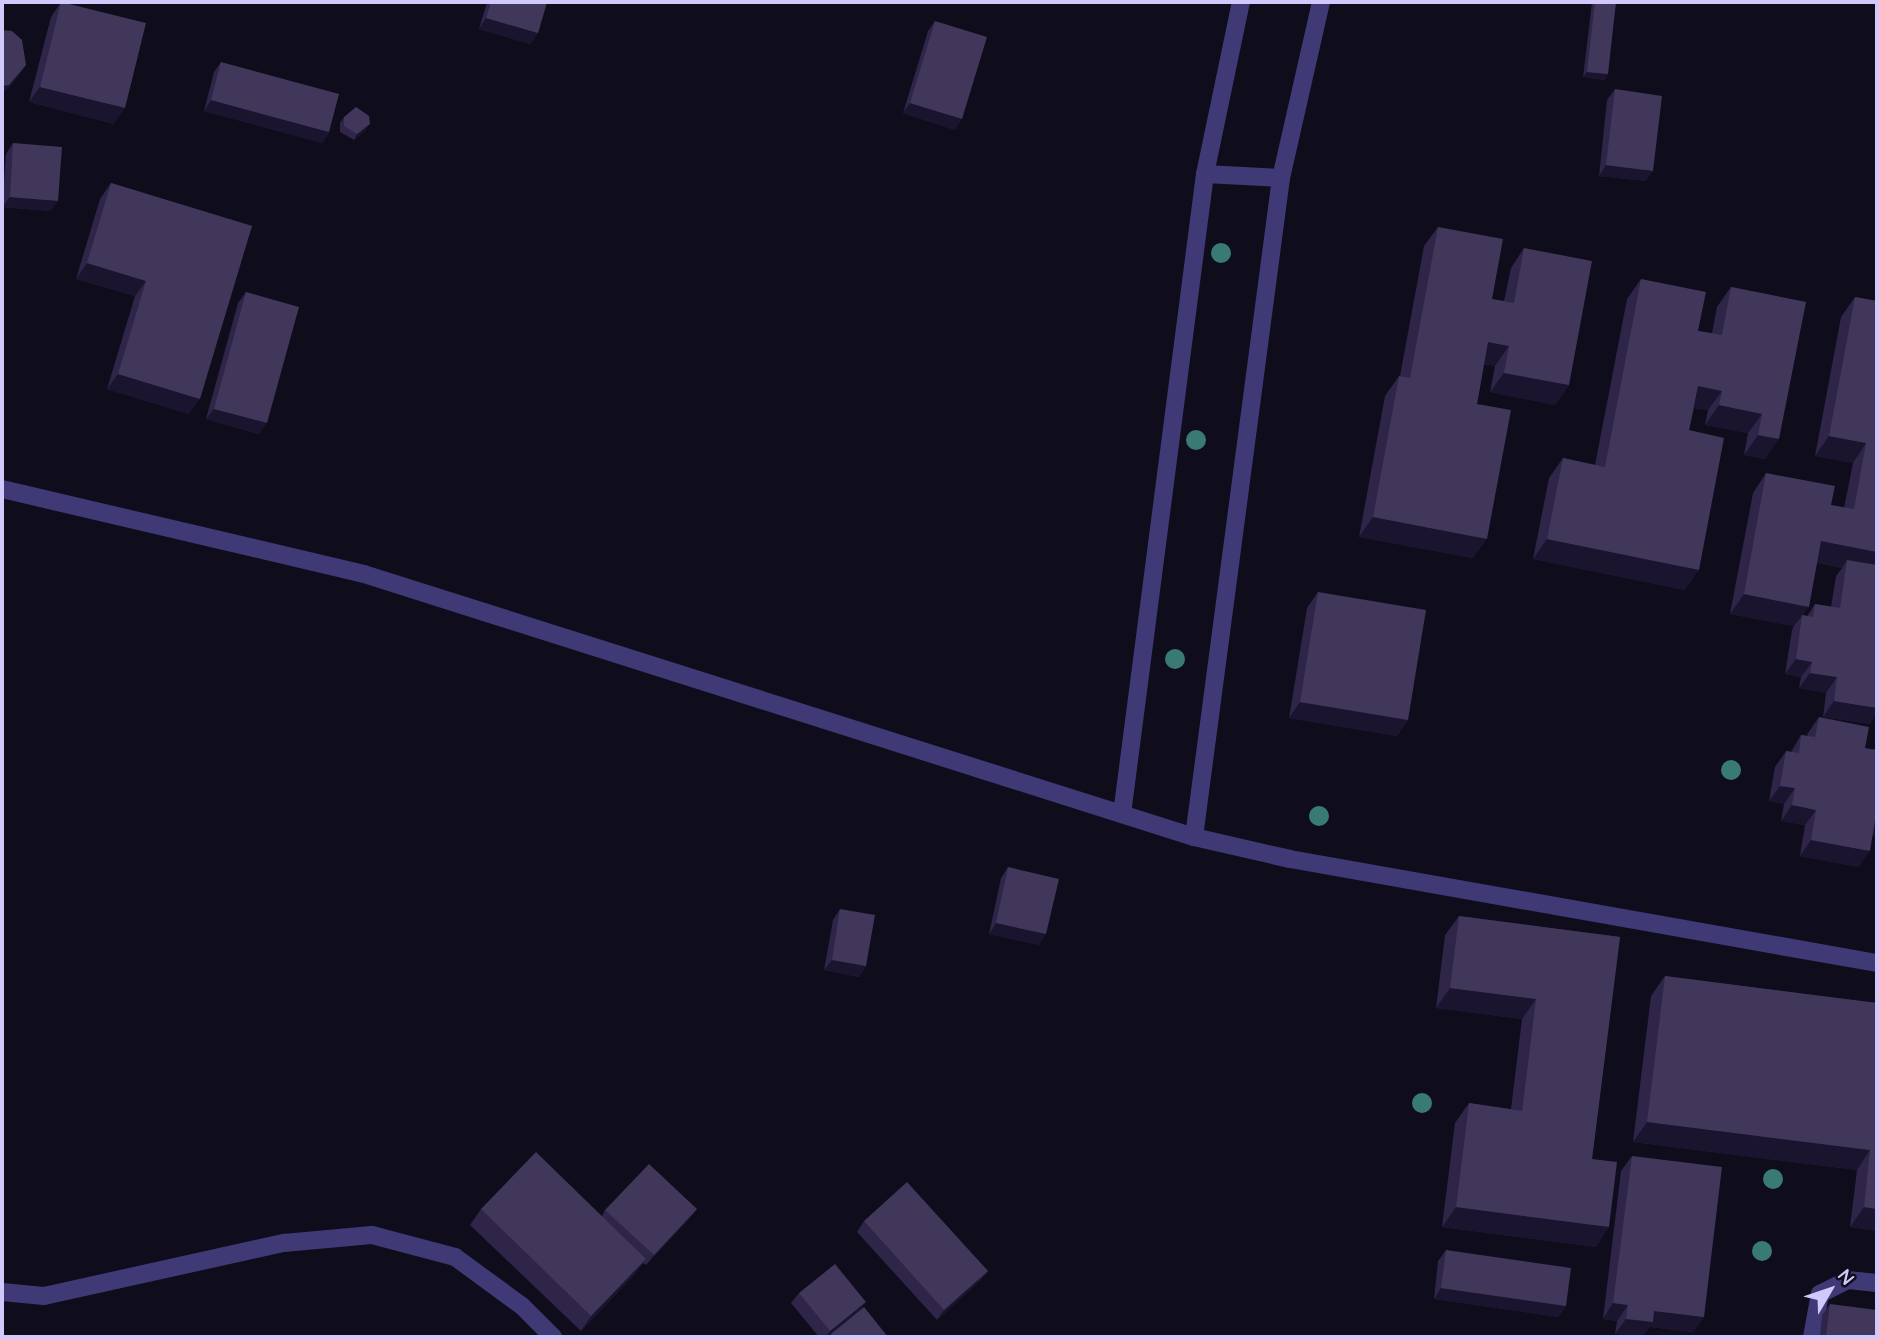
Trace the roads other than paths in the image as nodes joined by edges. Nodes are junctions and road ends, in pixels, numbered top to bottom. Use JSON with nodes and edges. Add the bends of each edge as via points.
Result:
{"nodes":[{"id":1,"x":1241,"y":2,"type":"edge"},
{"id":2,"x":1321,"y":2,"type":"edge"},
{"id":3,"x":1205,"y":174,"type":"junction"},
{"id":4,"x":1281,"y":178,"type":"junction"},
{"id":5,"x":2,"y":489,"type":"edge"},
{"id":6,"x":1122,"y":814,"type":"junction"},
{"id":7,"x":1194,"y":837,"type":"junction"},
{"id":8,"x":1877,"y":963,"type":"edge"},
{"id":9,"x":1877,"y":1283,"type":"edge"},
{"id":10,"x":2,"y":1292,"type":"edge"},
{"id":11,"x":553,"y":1337,"type":"edge"},
{"id":12,"x":1812,"y":1337,"type":"edge"}],
"edges":[{"from":1,"to":3,"type":"street"},
{"from":2,"to":4,"type":"street"},
{"from":3,"to":4,"type":"street"},
{"from":3,"to":6,"type":"street"},
{"from":4,"to":7,"type":"street"},
{"from":5,"to":6,"type":"street","via":[[364,574]]},
{"from":6,"to":7,"type":"street"},
{"from":7,"to":8,"type":"street","via":[[1290,859]]},
{"from":9,"to":12,"type":"street","via":[[1848,1280],[1820,1294]]},
{"from":10,"to":11,"type":"street","via":[[44,1296],[284,1243],[372,1235],[455,1258],[522,1306]]}]}
